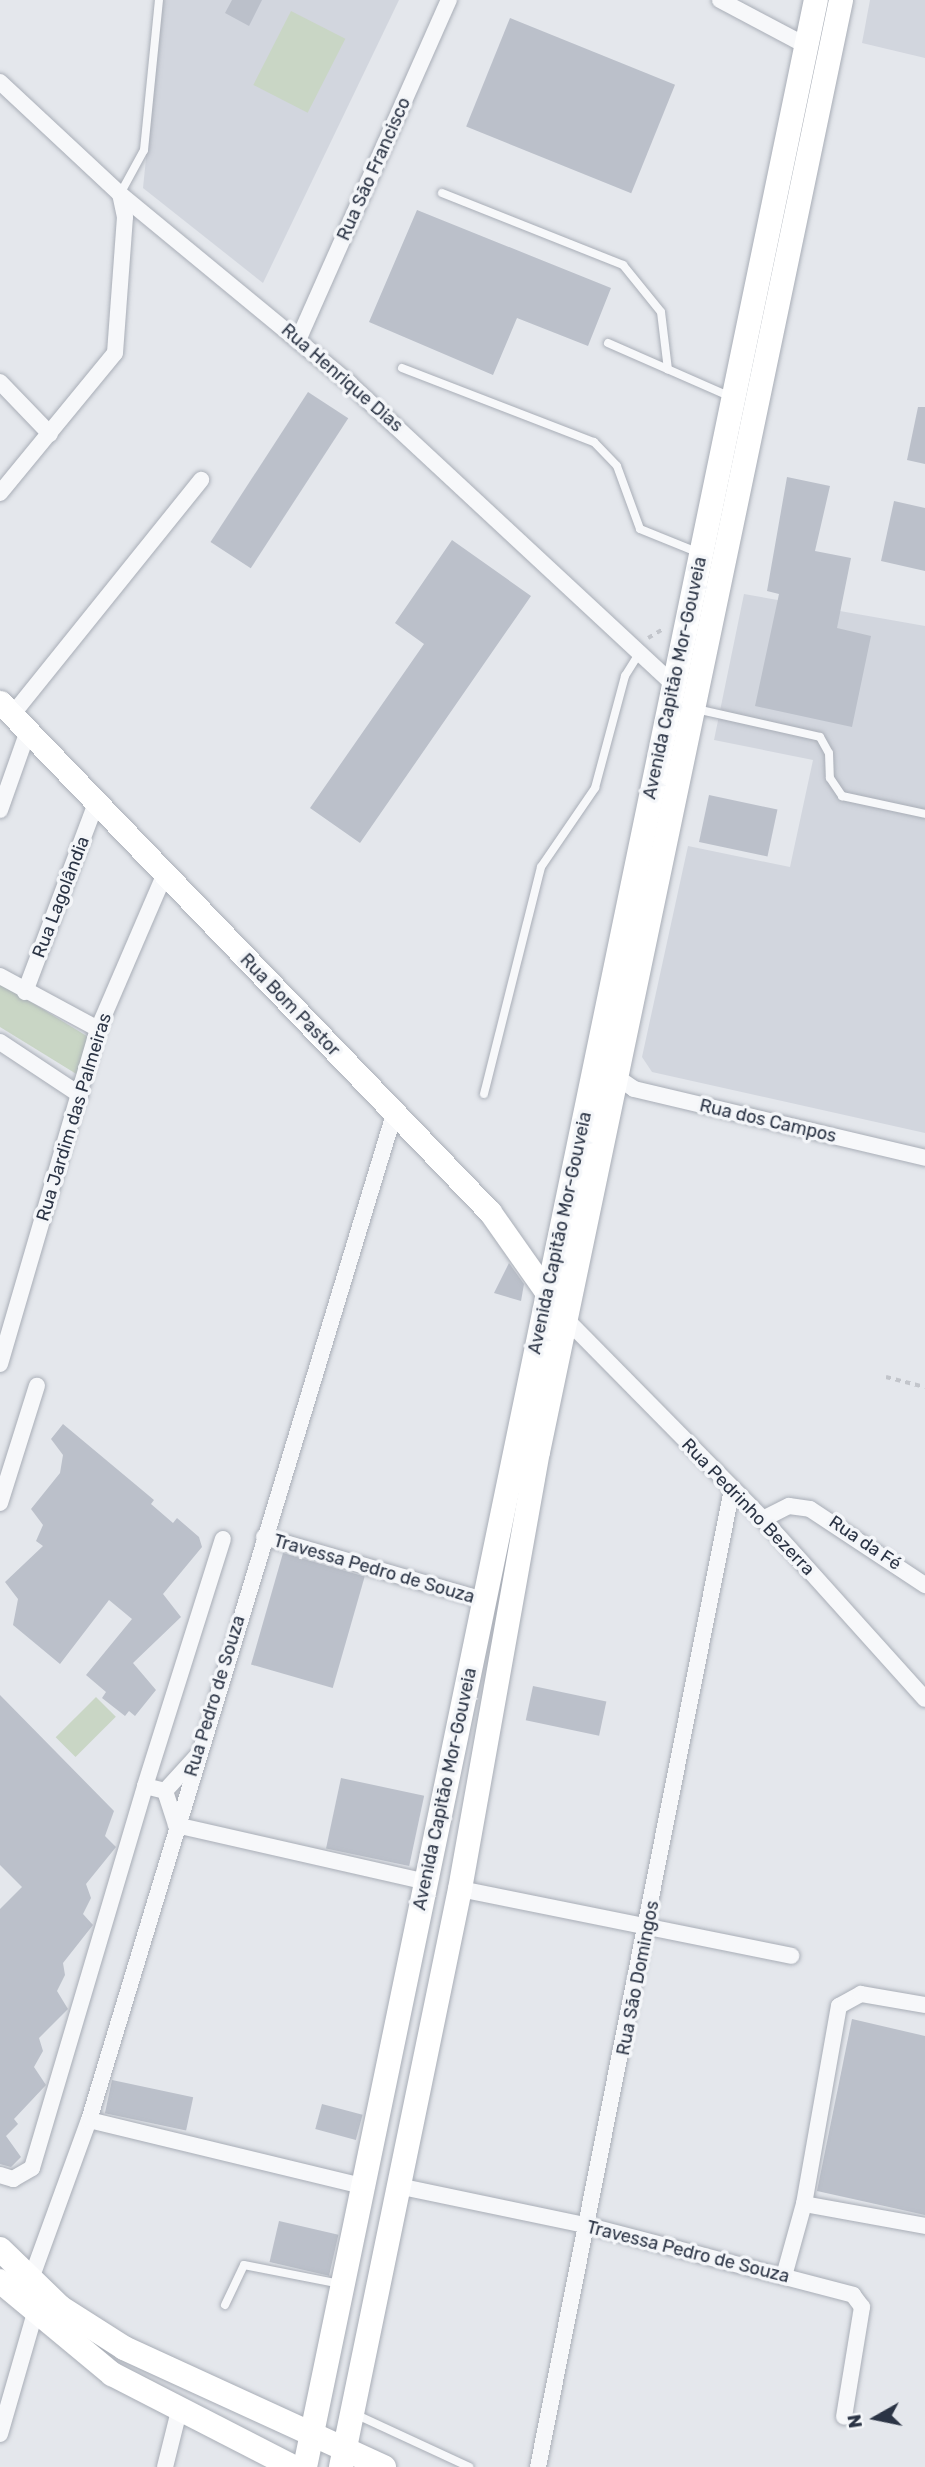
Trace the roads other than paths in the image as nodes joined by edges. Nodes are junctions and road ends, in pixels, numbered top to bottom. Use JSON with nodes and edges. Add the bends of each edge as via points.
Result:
{"nodes":[{"id":1,"x":159,"y":0,"type":"edge"},
{"id":2,"x":449,"y":0,"type":"edge"},
{"id":3,"x":720,"y":0,"type":"edge"},
{"id":4,"x":816,"y":0,"type":"edge"},
{"id":5,"x":841,"y":0,"type":"edge"},
{"id":6,"x":807,"y":46,"type":"junction"},
{"id":7,"x":0,"y":82,"type":"edge"},
{"id":8,"x":442,"y":193,"type":"dead end"},
{"id":9,"x":120,"y":194,"type":"junction"},
{"id":10,"x":299,"y":338,"type":"junction"},
{"id":11,"x":608,"y":343,"type":"dead end"},
{"id":12,"x":402,"y":368,"type":"dead end"},
{"id":13,"x":668,"y":370,"type":"junction"},
{"id":14,"x":0,"y":382,"type":"edge"},
{"id":15,"x":733,"y":399,"type":"junction"},
{"id":16,"x":50,"y":434,"type":"junction"},
{"id":17,"x":201,"y":480,"type":"dead end"},
{"id":18,"x":0,"y":493,"type":"edge"},
{"id":19,"x":701,"y":554,"type":"junction"},
{"id":20,"x":640,"y":652,"type":"junction"},
{"id":21,"x":674,"y":685,"type":"junction"},
{"id":22,"x":693,"y":709,"type":"junction"},
{"id":23,"x":14,"y":716,"type":"edge"},
{"id":24,"x":96,"y":803,"type":"junction"},
{"id":25,"x":0,"y":810,"type":"edge"},
{"id":26,"x":925,"y":814,"type":"edge"},
{"id":27,"x":651,"y":849,"type":"junction"},
{"id":28,"x":163,"y":876,"type":"junction"},
{"id":29,"x":0,"y":976,"type":"edge"},
{"id":30,"x":25,"y":992,"type":"junction"},
{"id":31,"x":99,"y":1029,"type":"junction"},
{"id":32,"x":0,"y":1042,"type":"edge"},
{"id":33,"x":615,"y":1076,"type":"junction"},
{"id":34,"x":484,"y":1094,"type":"dead end"},
{"id":35,"x":80,"y":1095,"type":"junction"},
{"id":36,"x":395,"y":1111,"type":"junction"},
{"id":37,"x":925,"y":1158,"type":"edge"},
{"id":38,"x":548,"y":1293,"type":"junction"},
{"id":39,"x":566,"y":1319,"type":"junction"},
{"id":40,"x":5,"y":1329,"type":"edge"},
{"id":41,"x":0,"y":1364,"type":"edge"},
{"id":42,"x":37,"y":1387,"type":"dead end"},
{"id":43,"x":732,"y":1489,"type":"junction"},
{"id":44,"x":0,"y":1503,"type":"edge"},
{"id":45,"x":763,"y":1519,"type":"junction"},
{"id":46,"x":264,"y":1537,"type":"junction"},
{"id":47,"x":223,"y":1539,"type":"dead end"},
{"id":48,"x":925,"y":1585,"type":"edge"},
{"id":49,"x":484,"y":1600,"type":"junction"},
{"id":50,"x":925,"y":1699,"type":"edge"},
{"id":51,"x":197,"y":1756,"type":"junction"},
{"id":52,"x":145,"y":1786,"type":"junction"},
{"id":53,"x":165,"y":1791,"type":"junction"},
{"id":54,"x":176,"y":1825,"type":"junction"},
{"id":55,"x":426,"y":1882,"type":"junction"},
{"id":56,"x":460,"y":1889,"type":"junction"},
{"id":57,"x":648,"y":1928,"type":"junction"},
{"id":58,"x":791,"y":1956,"type":"dead end"},
{"id":59,"x":925,"y":2005,"type":"edge"},
{"id":60,"x":89,"y":2120,"type":"junction"},
{"id":61,"x":0,"y":2175,"type":"edge"},
{"id":62,"x":362,"y":2186,"type":"junction"},
{"id":63,"x":398,"y":2186,"type":"junction"},
{"id":64,"x":804,"y":2204,"type":"junction"},
{"id":65,"x":589,"y":2226,"type":"junction"},
{"id":66,"x":925,"y":2226,"type":"edge"},
{"id":67,"x":0,"y":2249,"type":"edge"},
{"id":68,"x":784,"y":2276,"type":"junction"},
{"id":69,"x":31,"y":2278,"type":"junction"},
{"id":70,"x":0,"y":2281,"type":"edge"},
{"id":71,"x":342,"y":2285,"type":"junction"},
{"id":72,"x":225,"y":2305,"type":"dead end"},
{"id":73,"x":35,"y":2313,"type":"junction"},
{"id":74,"x":179,"y":2411,"type":"junction"},
{"id":75,"x":352,"y":2412,"type":"junction"},
{"id":76,"x":844,"y":2417,"type":"dead end"},
{"id":77,"x":0,"y":2434,"type":"edge"},
{"id":78,"x":312,"y":2434,"type":"junction"},
{"id":79,"x":343,"y":2458,"type":"edge"},
{"id":80,"x":165,"y":2467,"type":"edge"},
{"id":81,"x":293,"y":2467,"type":"edge"},
{"id":82,"x":305,"y":2467,"type":"edge"},
{"id":83,"x":384,"y":2467,"type":"edge"},
{"id":84,"x":469,"y":2467,"type":"edge"},
{"id":85,"x":538,"y":2467,"type":"edge"}],
"edges":[{"from":1,"to":9,"type":"lane","via":[[144,150]]},
{"from":2,"to":10,"type":"street","name":"Rua São Francisco"},
{"from":3,"to":6,"type":"street"},
{"from":4,"to":6,"type":"main road","name":"Avenida Capitão Mor-Gouveia"},
{"from":5,"to":22,"type":"main road","name":"Avenida Capitão Mor-Gouveia"},
{"from":6,"to":15,"type":"main road","name":"Avenida Capitão Mor-Gouveia"},
{"from":7,"to":9,"type":"street","name":"Rua Henrique Dias"},
{"from":8,"to":13,"type":"lane","via":[[623,265],[661,312]]},
{"from":9,"to":10,"type":"street","name":"Rua Henrique Dias"},
{"from":9,"to":16,"type":"street","via":[[125,218],[115,353]]},
{"from":10,"to":20,"type":"street","name":"Rua Henrique Dias"},
{"from":11,"to":13,"type":"lane"},
{"from":12,"to":19,"type":"lane","via":[[594,442],[617,466],[640,529]]},
{"from":13,"to":15,"type":"lane"},
{"from":14,"to":16,"type":"street"},
{"from":15,"to":19,"type":"main road","name":"Avenida Capitão Mor-Gouveia"},
{"from":16,"to":18,"type":"street"},
{"from":17,"to":23,"type":"street"},
{"from":19,"to":21,"type":"main road","name":"Avenida Capitão Mor-Gouveia"},
{"from":20,"to":21,"type":"street","name":"Rua Henrique Dias"},
{"from":20,"to":34,"type":"lane","via":[[625,676],[595,788],[541,867]]},
{"from":21,"to":27,"type":"main road","name":"Avenida Capitão Mor-Gouveia"},
{"from":22,"to":26,"type":"lane","via":[[820,737],[830,753],[830,778],[842,796]]},
{"from":22,"to":27,"type":"main road","name":"Avenida Capitão Mor-Gouveia"},
{"from":23,"to":24,"type":"main road","name":"Rua Bom Pastor"},
{"from":23,"to":25,"type":"street"},
{"from":24,"to":28,"type":"main road","name":"Rua Bom Pastor"},
{"from":24,"to":30,"type":"street","name":"Rua Lagolândia"},
{"from":27,"to":33,"type":"main road","name":"Avenida Capitão Mor-Gouveia"},
{"from":27,"to":38,"type":"main road","name":"Avenida Capitão Mor-Gouveia"},
{"from":28,"to":31,"type":"street","name":"Rua Jardim das Palmeiras"},
{"from":28,"to":36,"type":"main road","name":"Rua Bom Pastor"},
{"from":29,"to":30,"type":"street"},
{"from":30,"to":31,"type":"street"},
{"from":31,"to":35,"type":"street","name":"Rua Jardim das Palmeiras"},
{"from":32,"to":35,"type":"street"},
{"from":33,"to":37,"type":"street","name":"Rua dos Campos","via":[[635,1089]]},
{"from":33,"to":39,"type":"main road","name":"Avenida Capitão Mor-Gouveia"},
{"from":35,"to":40,"type":"street","name":"Rua Jardim das Palmeiras"},
{"from":36,"to":38,"type":"main road","name":"Rua Bom Pastor","via":[[490,1212]]},
{"from":36,"to":46,"type":"street","name":"Rua Pedro de Souza"},
{"from":38,"to":39,"type":"main road","name":"Rua Bom Pastor"},
{"from":38,"to":49,"type":"main road","name":"Avenida Capitão Mor-Gouveia"},
{"from":39,"to":43,"type":"street","name":"Rua Pedrinho Bezerra"},
{"from":39,"to":56,"type":"main road","name":"Avenida Capitão Mor-Gouveia"},
{"from":40,"to":41,"type":"street","name":"Rua Jardim das Palmeiras"},
{"from":42,"to":44,"type":"street"},
{"from":43,"to":45,"type":"street","name":"Rua Pedrinho Bezerra"},
{"from":43,"to":57,"type":"street","name":"Rua São Domingos"},
{"from":45,"to":48,"type":"street","name":"Rua da Fé","via":[[789,1506],[810,1509]]},
{"from":45,"to":50,"type":"street","name":"Rua Pedrinho Bezerra"},
{"from":46,"to":49,"type":"street","name":"Travessa Pedro de Souza"},
{"from":46,"to":51,"type":"street","name":"Rua Pedro de Souza"},
{"from":47,"to":52,"type":"street"},
{"from":49,"to":55,"type":"main road","name":"Avenida Capitão Mor-Gouveia"},
{"from":51,"to":53,"type":"street"},
{"from":51,"to":54,"type":"street","name":"Rua Pedro de Souza"},
{"from":52,"to":53,"type":"street"},
{"from":52,"to":61,"type":"street","via":[[32,2168],[13,2179]]},
{"from":53,"to":54,"type":"street"},
{"from":54,"to":55,"type":"street"},
{"from":54,"to":60,"type":"street","name":"Rua Pedro de Souza"},
{"from":55,"to":62,"type":"main road","name":"Avenida Capitão Mor-Gouveia"},
{"from":56,"to":57,"type":"street"},
{"from":56,"to":63,"type":"main road","name":"Avenida Capitão Mor-Gouveia"},
{"from":57,"to":58,"type":"street"},
{"from":57,"to":65,"type":"street","name":"Rua São Domingos"},
{"from":59,"to":64,"type":"street","via":[[862,1994],[839,2006]]},
{"from":60,"to":62,"type":"street"},
{"from":60,"to":69,"type":"street","name":"Rua Pedro de Souza"},
{"from":62,"to":71,"type":"main road","name":"Avenida Capitão Mor-Gouveia"},
{"from":63,"to":65,"type":"street","name":"Travessa Pedro de Souza"},
{"from":63,"to":75,"type":"main road","name":"Avenida Capitão Mor-Gouveia"},
{"from":64,"to":66,"type":"street"},
{"from":64,"to":68,"type":"street"},
{"from":65,"to":68,"type":"street","name":"Travessa Pedro de Souza"},
{"from":65,"to":85,"type":"street","name":"Rua São Domingos"},
{"from":67,"to":69,"type":"main road"},
{"from":68,"to":76,"type":"street","name":"Travessa Pedro de Souza","via":[[860,2302]]},
{"from":69,"to":78,"type":"main road","via":[[60,2307],[124,2348]]},
{"from":70,"to":73,"type":"main road"},
{"from":71,"to":72,"type":"lane","via":[[244,2265]]},
{"from":71,"to":78,"type":"main road","name":"Avenida Capitão Mor-Gouveia"},
{"from":73,"to":74,"type":"main road","via":[[113,2374]]},
{"from":73,"to":77,"type":"street"},
{"from":74,"to":80,"type":"street"},
{"from":74,"to":81,"type":"main road"},
{"from":75,"to":79,"type":"main road","name":"Avenida Capitão Mor-Gouveia"},
{"from":75,"to":84,"type":"lane"},
{"from":78,"to":79,"type":"main road"},
{"from":78,"to":82,"type":"main road","name":"Avenida Capitão Mor-Gouveia"},
{"from":79,"to":83,"type":"main road"}]}
